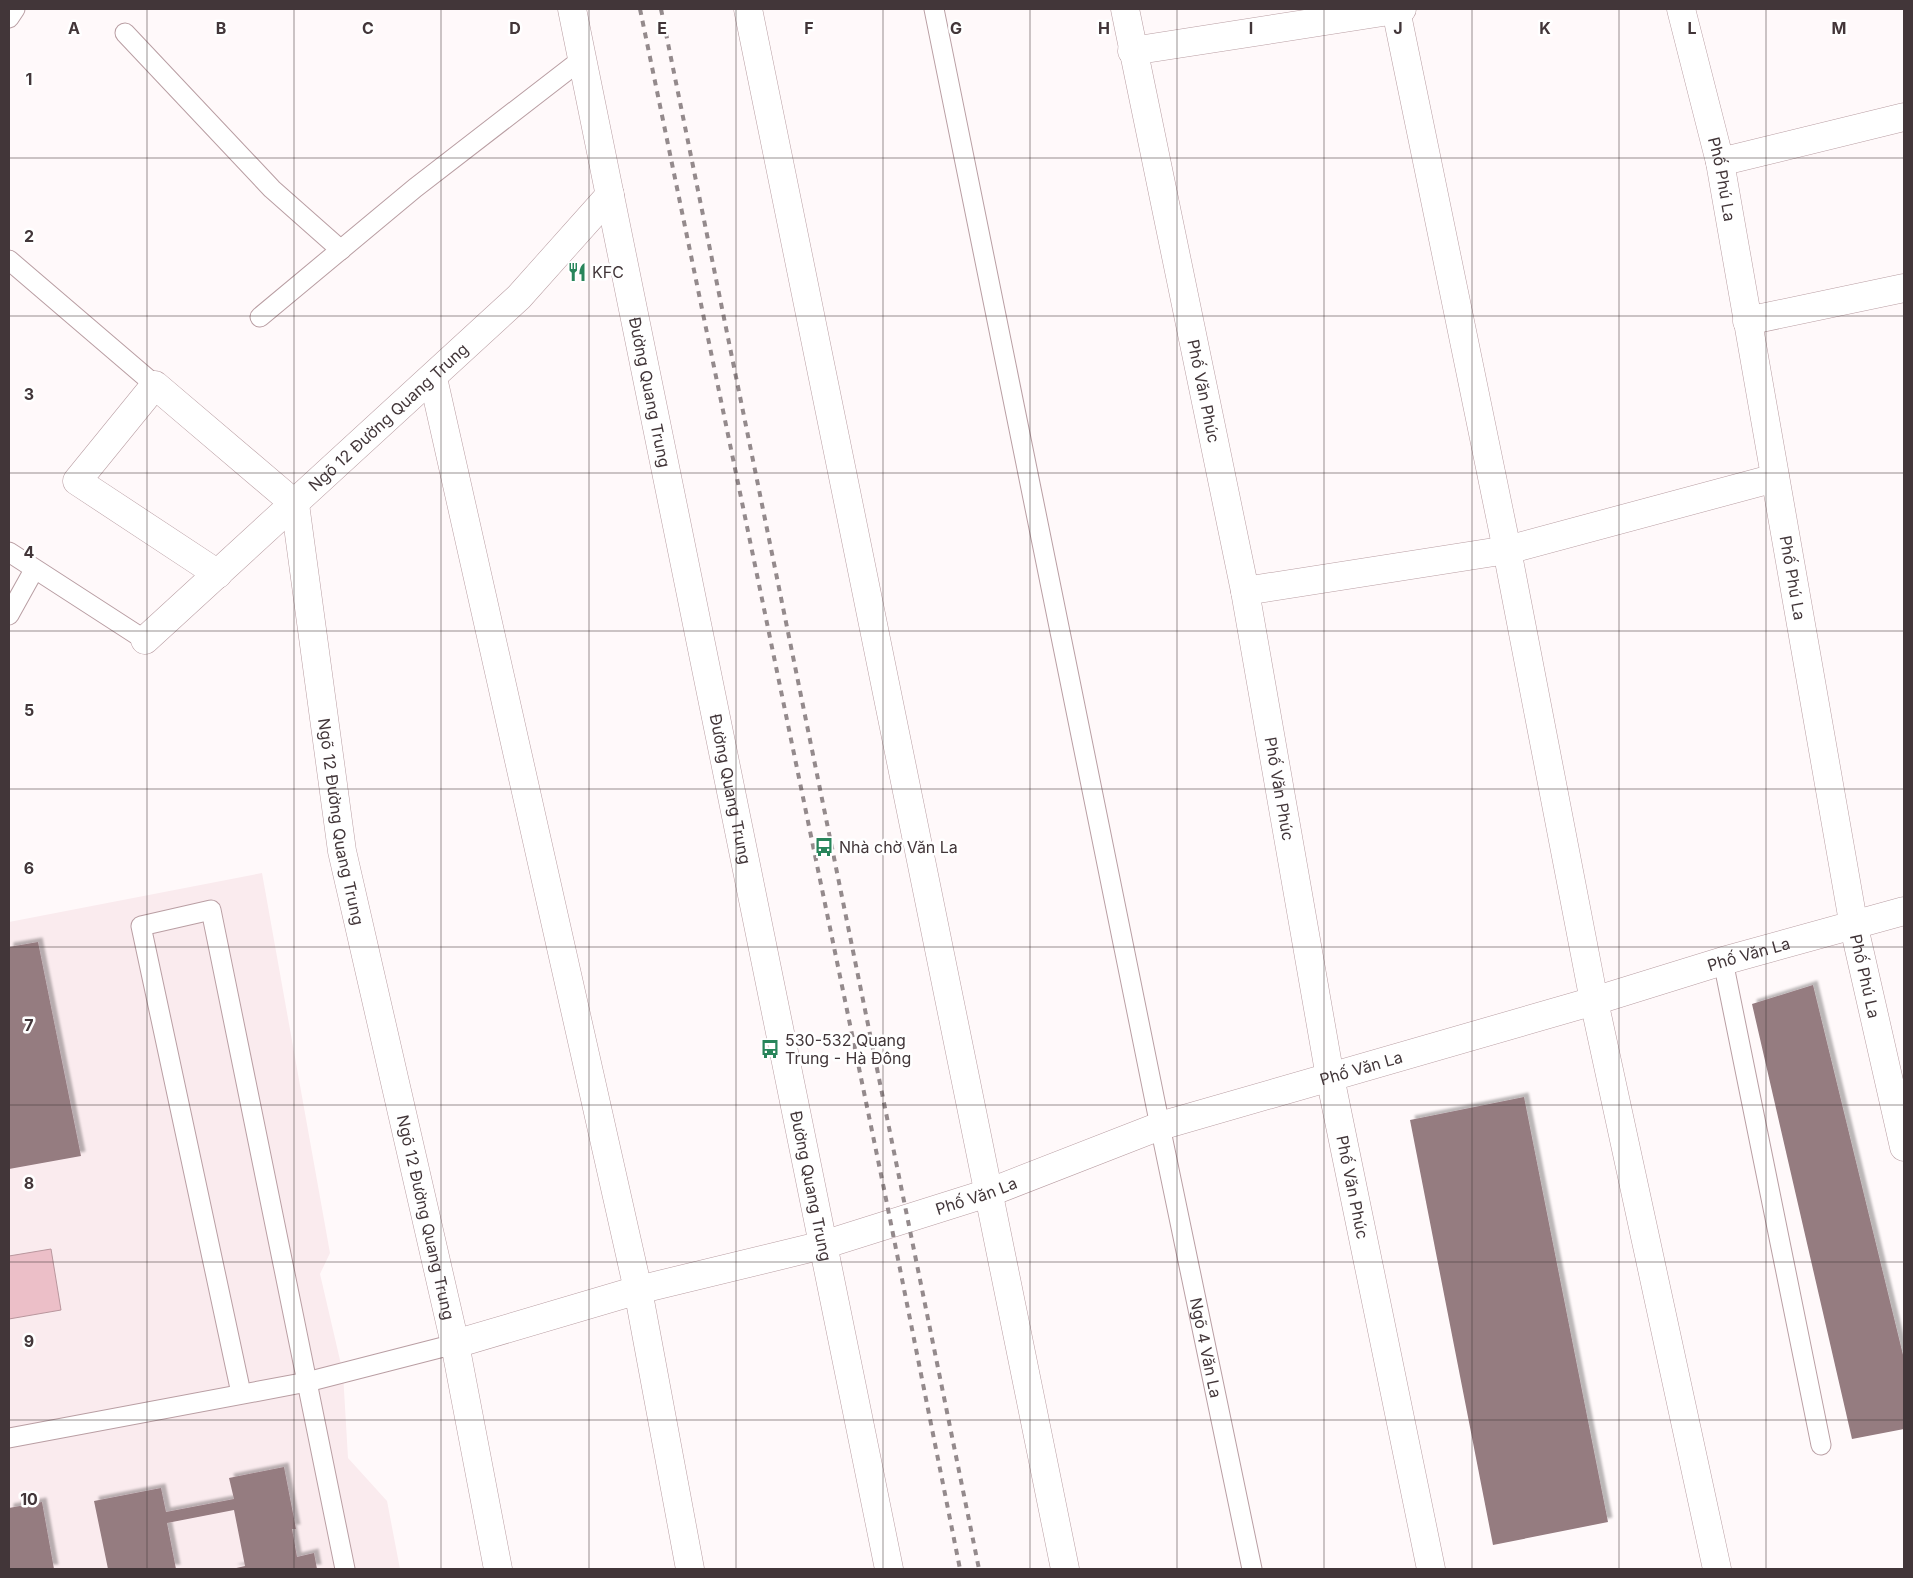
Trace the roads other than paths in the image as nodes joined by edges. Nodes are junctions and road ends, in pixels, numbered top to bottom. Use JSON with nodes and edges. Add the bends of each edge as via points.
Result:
{"nodes":[{"id":1,"x":16,"y":9,"type":"edge"},
{"id":2,"x":572,"y":9,"type":"edge"},
{"id":3,"x":748,"y":9,"type":"edge"},
{"id":4,"x":934,"y":9,"type":"edge"},
{"id":5,"x":1125,"y":9,"type":"edge"},
{"id":6,"x":1399,"y":9,"type":"edge"},
{"id":7,"x":1681,"y":9,"type":"edge"},
{"id":8,"x":9,"y":18,"type":"edge"},
{"id":9,"x":125,"y":33,"type":"dead end"},
{"id":10,"x":1132,"y":51,"type":"junction"},
{"id":11,"x":582,"y":58,"type":"junction"},
{"id":12,"x":1904,"y":116,"type":"edge"},
{"id":13,"x":1720,"y":162,"type":"junction"},
{"id":14,"x":610,"y":195,"type":"junction"},
{"id":15,"x":341,"y":250,"type":"junction"},
{"id":16,"x":9,"y":260,"type":"edge"},
{"id":17,"x":1904,"y":288,"type":"edge"},
{"id":18,"x":260,"y":317,"type":"dead end"},
{"id":19,"x":1747,"y":321,"type":"junction"},
{"id":20,"x":432,"y":378,"type":"junction"},
{"id":21,"x":155,"y":385,"type":"junction"},
{"id":22,"x":1775,"y":478,"type":"junction"},
{"id":23,"x":295,"y":504,"type":"junction"},
{"id":24,"x":1507,"y":550,"type":"junction"},
{"id":25,"x":9,"y":552,"type":"edge"},
{"id":26,"x":34,"y":570,"type":"junction"},
{"id":27,"x":218,"y":574,"type":"junction"},
{"id":28,"x":1245,"y":591,"type":"junction"},
{"id":29,"x":9,"y":615,"type":"edge"},
{"id":30,"x":145,"y":640,"type":"joint"},
{"id":31,"x":1904,"y":911,"type":"edge"},
{"id":32,"x":1854,"y":927,"type":"junction"},
{"id":33,"x":1723,"y":961,"type":"junction"},
{"id":34,"x":1594,"y":1002,"type":"junction"},
{"id":35,"x":1330,"y":1077,"type":"junction"},
{"id":36,"x":1160,"y":1126,"type":"junction"},
{"id":37,"x":1904,"y":1146,"type":"edge"},
{"id":38,"x":988,"y":1193,"type":"junction"},
{"id":39,"x":823,"y":1245,"type":"junction"},
{"id":40,"x":638,"y":1290,"type":"junction"},
{"id":41,"x":455,"y":1344,"type":"junction"},
{"id":42,"x":307,"y":1382,"type":"junction"},
{"id":43,"x":241,"y":1393,"type":"junction"},
{"id":44,"x":9,"y":1438,"type":"edge"},
{"id":45,"x":1821,"y":1445,"type":"dead end"},
{"id":46,"x":345,"y":1569,"type":"edge"},
{"id":47,"x":498,"y":1569,"type":"edge"},
{"id":48,"x":690,"y":1569,"type":"edge"},
{"id":49,"x":889,"y":1569,"type":"edge"},
{"id":50,"x":1065,"y":1569,"type":"edge"},
{"id":51,"x":1252,"y":1569,"type":"edge"},
{"id":52,"x":1431,"y":1569,"type":"edge"},
{"id":53,"x":1717,"y":1569,"type":"edge"}],
"edges":[{"from":1,"to":8,"type":"lane"},
{"from":2,"to":11,"type":"main road","name":"Đường Quang Trung"},
{"from":3,"to":38,"type":"main road"},
{"from":4,"to":36,"type":"lane","name":"Ngõ 4 Văn La"},
{"from":5,"to":10,"type":"main road","name":"Phố Văn Phúc"},
{"from":6,"to":10,"type":"main road"},
{"from":6,"to":24,"type":"main road"},
{"from":7,"to":13,"type":"main road","name":"Phố Phú La"},
{"from":9,"to":15,"type":"lane","via":[[272,189]]},
{"from":10,"to":28,"type":"main road","name":"Phố Văn Phúc"},
{"from":11,"to":14,"type":"main road","name":"Đường Quang Trung"},
{"from":11,"to":15,"type":"lane"},
{"from":12,"to":13,"type":"main road"},
{"from":13,"to":19,"type":"main road","name":"Phố Phú La"},
{"from":14,"to":20,"type":"main road","name":"Ngõ 12 Đường Quang Trung","via":[[519,297]]},
{"from":14,"to":39,"type":"main road","name":"Đường Quang Trung"},
{"from":15,"to":18,"type":"lane"},
{"from":16,"to":21,"type":"lane"},
{"from":17,"to":19,"type":"main road"},
{"from":19,"to":22,"type":"main road","name":"Phố Phú La"},
{"from":20,"to":23,"type":"main road","name":"Ngõ 12 Đường Quang Trung"},
{"from":20,"to":40,"type":"main road"},
{"from":21,"to":23,"type":"main road"},
{"from":21,"to":27,"type":"main road","via":[[77,481]]},
{"from":22,"to":24,"type":"main road"},
{"from":22,"to":32,"type":"main road","name":"Phố Phú La"},
{"from":23,"to":27,"type":"main road"},
{"from":23,"to":41,"type":"main road","name":"Ngõ 12 Đường Quang Trung","via":[[342,851]]},
{"from":24,"to":28,"type":"main road"},
{"from":24,"to":34,"type":"main road"},
{"from":25,"to":26,"type":"lane"},
{"from":26,"to":29,"type":"lane"},
{"from":26,"to":30,"type":"lane"},
{"from":27,"to":30,"type":"main road"},
{"from":28,"to":35,"type":"main road","name":"Phố Văn Phúc"},
{"from":31,"to":32,"type":"main road","name":"Phố Văn La"},
{"from":32,"to":33,"type":"main road","name":"Phố Văn La"},
{"from":32,"to":37,"type":"main road","name":"Phố Phú La"},
{"from":33,"to":34,"type":"main road","name":"Phố Văn La"},
{"from":33,"to":45,"type":"lane"},
{"from":34,"to":35,"type":"main road","name":"Phố Văn La"},
{"from":34,"to":53,"type":"main road"},
{"from":35,"to":36,"type":"main road","name":"Phố Văn La"},
{"from":35,"to":52,"type":"main road","name":"Phố Văn Phúc"},
{"from":36,"to":38,"type":"main road","name":"Phố Văn La"},
{"from":36,"to":51,"type":"lane","name":"Ngõ 4 Văn La"},
{"from":38,"to":39,"type":"main road","name":"Phố Văn La"},
{"from":38,"to":50,"type":"main road"},
{"from":39,"to":40,"type":"main road","name":"Phố Văn La"},
{"from":39,"to":49,"type":"main road","name":"Đường Quang Trung"},
{"from":40,"to":41,"type":"main road","name":"Phố Văn La"},
{"from":40,"to":48,"type":"main road"},
{"from":41,"to":42,"type":"lane"},
{"from":41,"to":47,"type":"main road","name":"Ngõ 12 Đường Quang Trung"},
{"from":42,"to":43,"type":"lane"},
{"from":42,"to":43,"type":"lane","via":[[211,910],[141,926]]},
{"from":42,"to":46,"type":"lane"},
{"from":43,"to":44,"type":"lane"}]}
